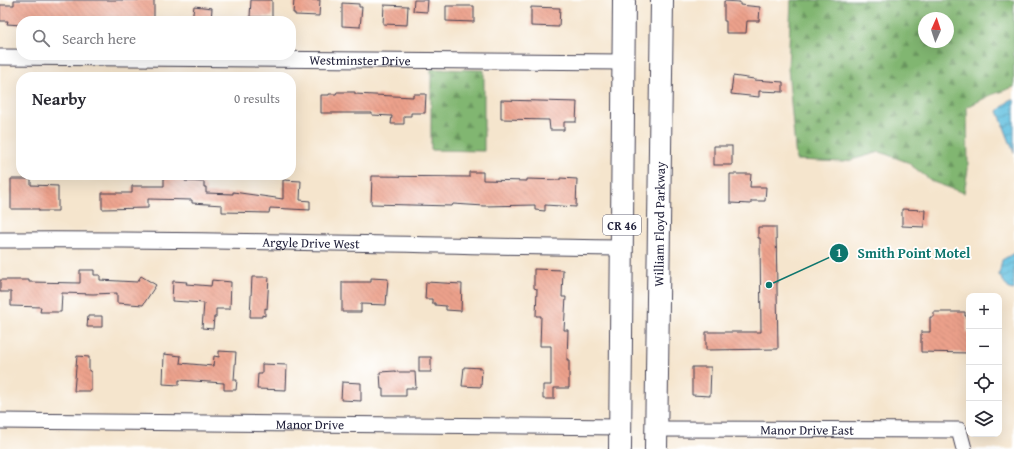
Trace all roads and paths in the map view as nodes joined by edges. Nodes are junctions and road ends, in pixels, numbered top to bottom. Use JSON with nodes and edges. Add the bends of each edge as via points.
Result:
{"nodes":[{"id":1,"x":624,"y":0,"type":"edge"},
{"id":2,"x":662,"y":0,"type":"edge"},
{"id":3,"x":0,"y":57,"type":"edge"},
{"id":4,"x":16,"y":57,"type":"edge"},
{"id":5,"x":296,"y":59,"type":"edge"},
{"id":6,"x":623,"y":62,"type":"junction"},
{"id":7,"x":0,"y":240,"type":"edge"},
{"id":8,"x":622,"y":248,"type":"junction"},
{"id":9,"x":0,"y":421,"type":"edge"},
{"id":10,"x":620,"y":427,"type":"junction"},
{"id":11,"x":656,"y":439,"type":"edge"},
{"id":12,"x":620,"y":449,"type":"edge"},
{"id":13,"x":964,"y":449,"type":"edge"}],
"edges":[{"from":1,"to":6,"type":"highway","number":"CR 46"},
{"from":2,"to":11,"type":"highway","name":"William Floyd Parkway","number":"CR 46"},
{"from":3,"to":4,"type":"street","name":"Westminster Drive"},
{"from":5,"to":6,"type":"street","name":"Westminster Drive"},
{"from":6,"to":8,"type":"highway","number":"CR 46"},
{"from":7,"to":8,"type":"street","name":"Argyle Drive West","via":[[102,239]]},
{"from":8,"to":10,"type":"highway","number":"CR 46"},
{"from":9,"to":10,"type":"street","name":"Manor Drive"},
{"from":10,"to":12,"type":"highway","number":"CR 46"},
{"from":11,"to":13,"type":"street","name":"Manor Drive East","via":[[959,430]]}]}
